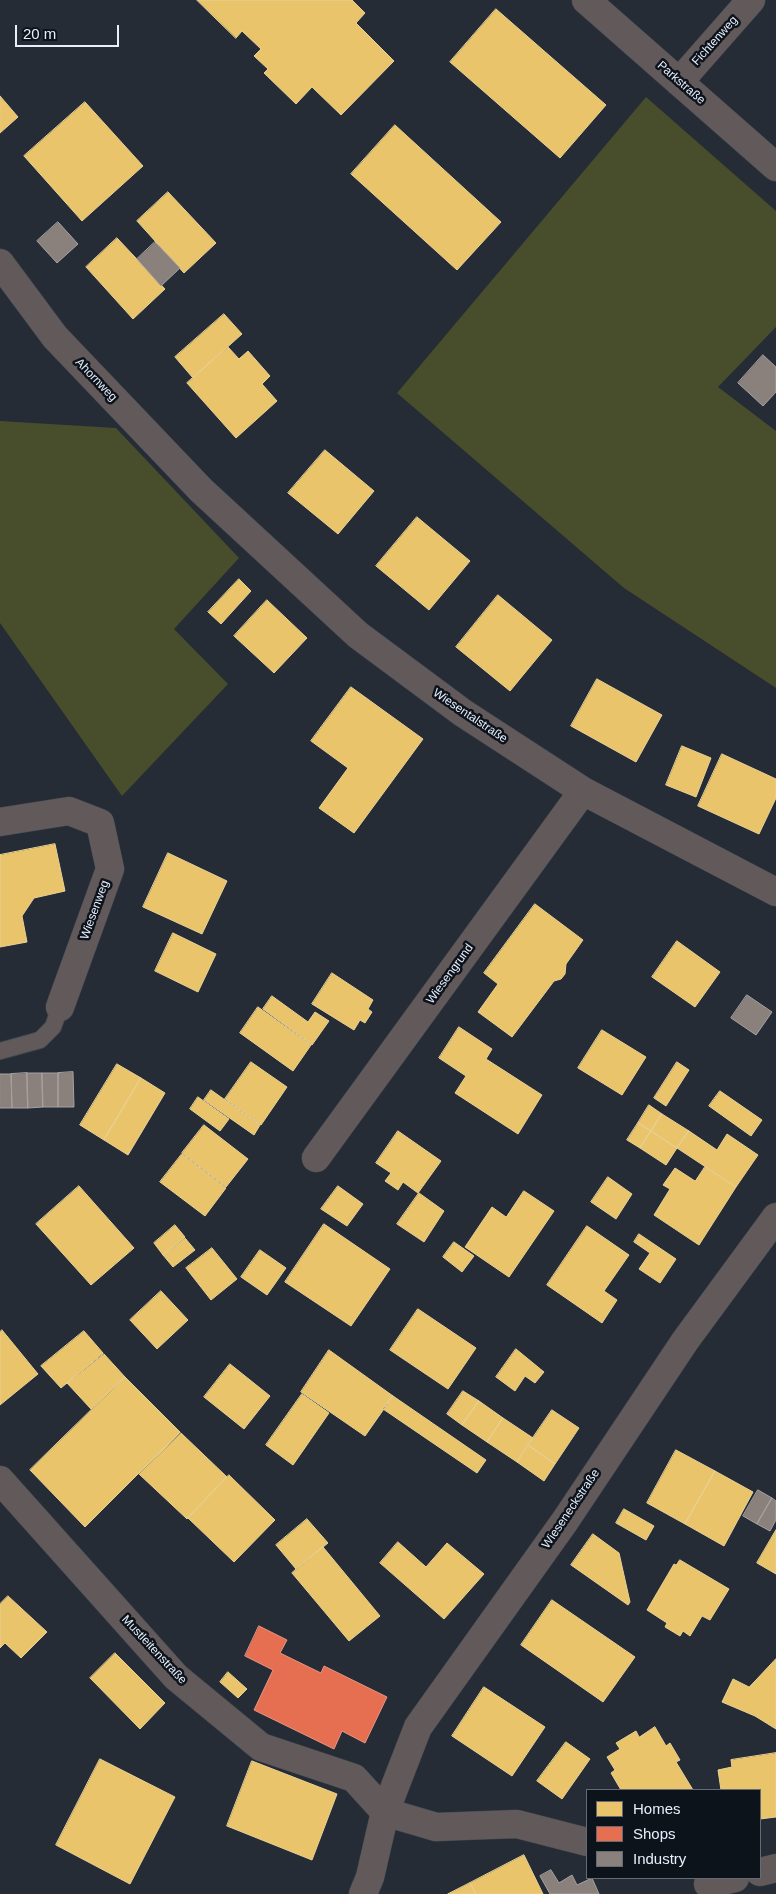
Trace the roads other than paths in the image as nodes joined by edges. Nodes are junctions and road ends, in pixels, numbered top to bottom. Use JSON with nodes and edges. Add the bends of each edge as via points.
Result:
{"nodes":[{"id":1,"x":586,"y":0,"type":"edge"},
{"id":2,"x":751,"y":0,"type":"edge"},
{"id":3,"x":679,"y":82,"type":"junction"},
{"id":4,"x":776,"y":167,"type":"edge"},
{"id":5,"x":2,"y":270,"type":"edge"},
{"id":6,"x":201,"y":490,"type":"joint"},
{"id":7,"x":583,"y":790,"type":"junction"},
{"id":8,"x":0,"y":822,"type":"edge"},
{"id":9,"x":776,"y":892,"type":"edge"},
{"id":10,"x":60,"y":1007,"type":"joint"},
{"id":11,"x":0,"y":1051,"type":"edge"},
{"id":12,"x":316,"y":1158,"type":"dead end"},
{"id":13,"x":776,"y":1217,"type":"edge"},
{"id":14,"x":0,"y":1480,"type":"edge"},
{"id":15,"x":385,"y":1812,"type":"junction"},
{"id":16,"x":586,"y":1842,"type":"edge"},
{"id":17,"x":776,"y":1868,"type":"edge"},
{"id":18,"x":761,"y":1872,"type":"edge"},
{"id":19,"x":731,"y":1879,"type":"edge"},
{"id":20,"x":707,"y":1885,"type":"edge"},
{"id":21,"x":363,"y":1894,"type":"edge"}],
"edges":[{"from":1,"to":3,"type":"street","name":"Parkstraße"},
{"from":2,"to":3,"type":"street","name":"Fichtenweg"},
{"from":3,"to":4,"type":"street","name":"Parkstraße"},
{"from":5,"to":6,"type":"street","name":"Ahornweg","via":[[55,337]]},
{"from":6,"to":7,"type":"street","name":"Wiesentalstraße","via":[[358,635],[463,713]]},
{"from":7,"to":9,"type":"street","name":"Wiesentalstraße"},
{"from":7,"to":12,"type":"street","name":"Wiesengrund"},
{"from":8,"to":10,"type":"street","name":"Wiesenweg","via":[[68,811],[100,823],[110,870]]},
{"from":10,"to":11,"type":"lane","via":[[53,1027],[40,1040]]},
{"from":13,"to":15,"type":"street","name":"Wieseneckstraße","via":[[685,1341],[565,1521],[418,1728]]},
{"from":14,"to":15,"type":"street","name":"Mustleitenstraße","via":[[176,1677],[261,1748],[354,1778]]},
{"from":15,"to":16,"type":"street","via":[[436,1827],[517,1824]]},
{"from":15,"to":21,"type":"street","name":"Wieseneckstraße"},
{"from":17,"to":18,"type":"street"},
{"from":19,"to":20,"type":"street"}]}
